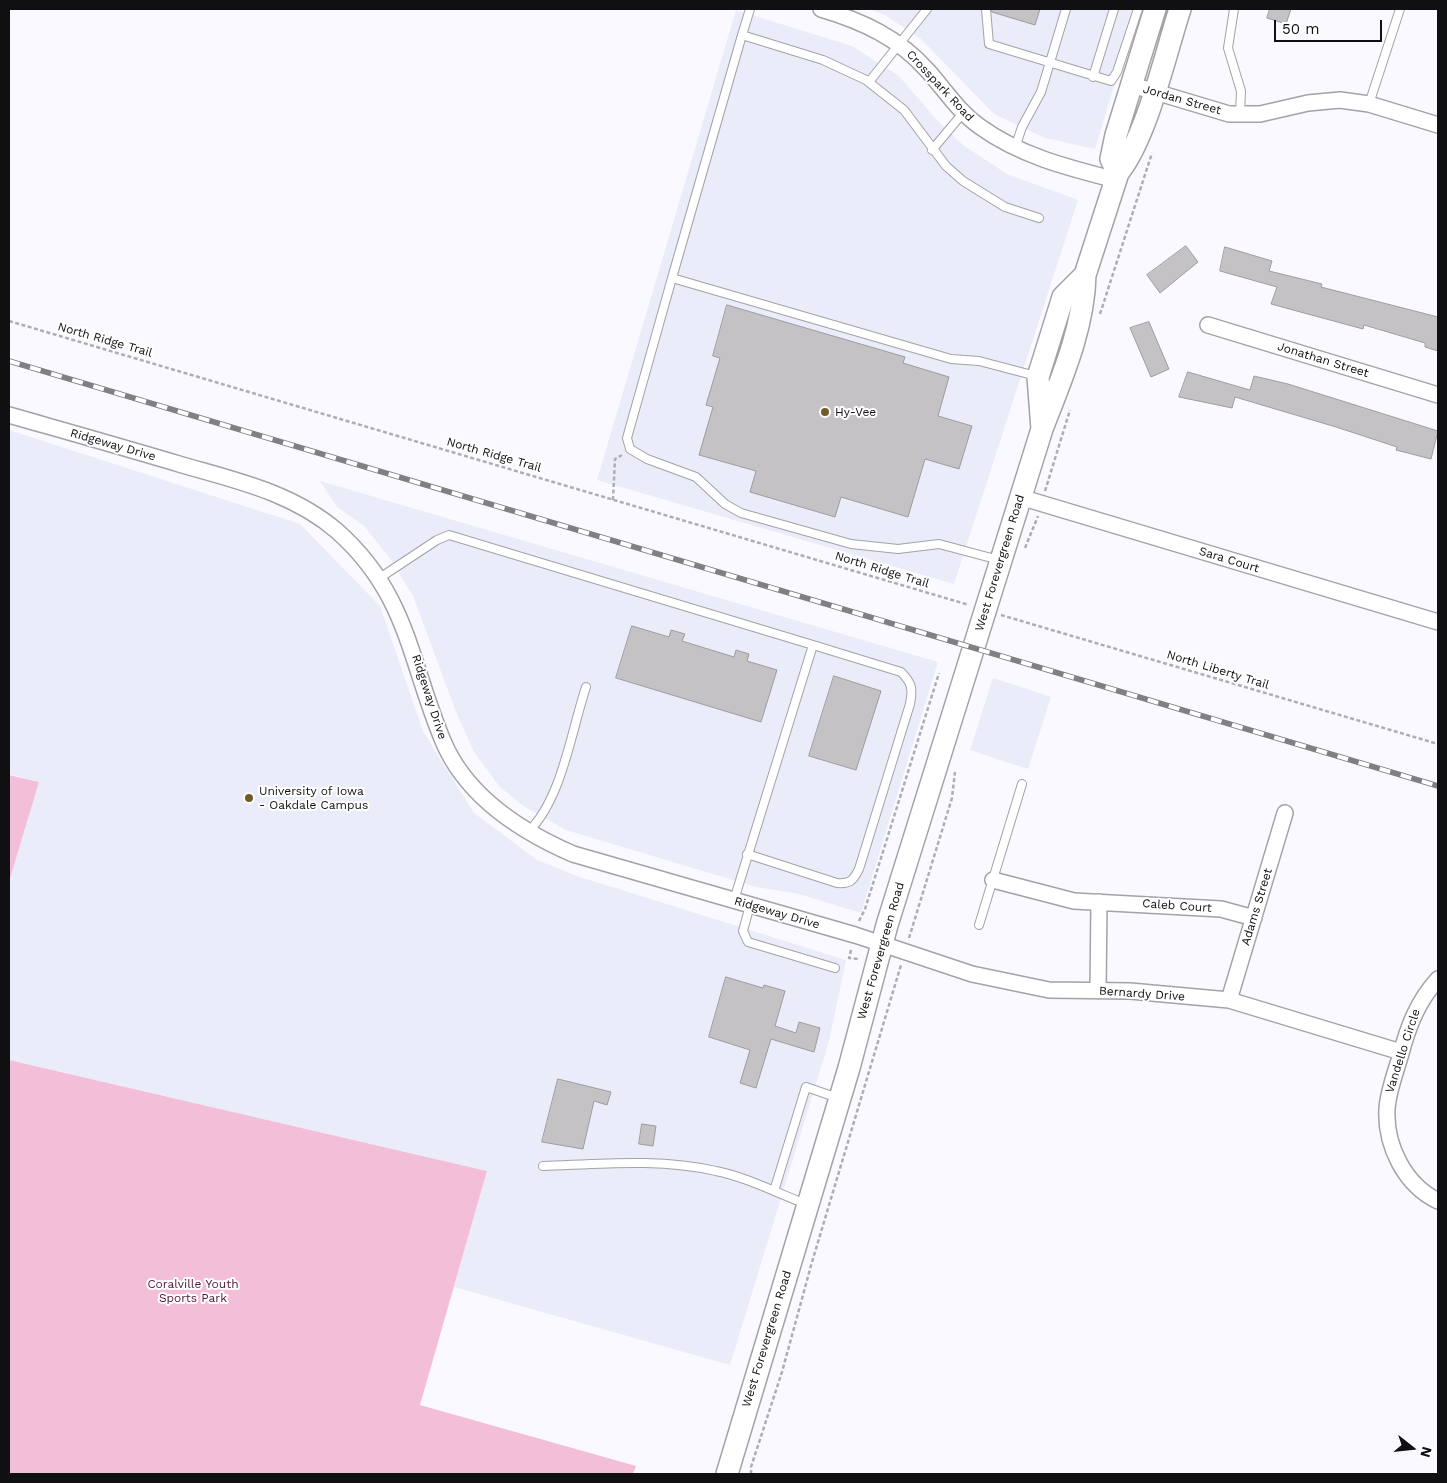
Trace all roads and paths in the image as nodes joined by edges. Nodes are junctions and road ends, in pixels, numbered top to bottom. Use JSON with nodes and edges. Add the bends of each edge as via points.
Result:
{"nodes":[{"id":1,"x":750,"y":9,"type":"edge"},
{"id":2,"x":821,"y":9,"type":"edge"},
{"id":3,"x":927,"y":9,"type":"edge"},
{"id":4,"x":986,"y":9,"type":"edge"},
{"id":5,"x":1066,"y":9,"type":"edge"},
{"id":6,"x":1114,"y":9,"type":"edge"},
{"id":7,"x":1138,"y":9,"type":"edge"},
{"id":8,"x":1155,"y":9,"type":"edge"},
{"id":9,"x":1180,"y":9,"type":"edge"},
{"id":10,"x":1234,"y":9,"type":"edge"},
{"id":11,"x":1400,"y":9,"type":"edge"},
{"id":12,"x":742,"y":35,"type":"junction"},
{"id":13,"x":900,"y":44,"type":"junction"},
{"id":14,"x":1050,"y":63,"type":"junction"},
{"id":15,"x":1093,"y":77,"type":"junction"},
{"id":16,"x":869,"y":82,"type":"junction"},
{"id":17,"x":1132,"y":85,"type":"junction"},
{"id":18,"x":1154,"y":93,"type":"junction"},
{"id":19,"x":1369,"y":104,"type":"junction"},
{"id":20,"x":963,"y":113,"type":"junction"},
{"id":21,"x":1240,"y":114,"type":"junction"},
{"id":22,"x":1438,"y":125,"type":"edge"},
{"id":23,"x":1154,"y":146,"type":"dead end"},
{"id":24,"x":1014,"y":148,"type":"junction"},
{"id":25,"x":932,"y":150,"type":"junction"},
{"id":26,"x":1117,"y":177,"type":"junction"},
{"id":27,"x":1039,"y":218,"type":"dead end"},
{"id":28,"x":672,"y":278,"type":"junction"},
{"id":29,"x":1098,"y":320,"type":"dead end"},
{"id":30,"x":9,"y":321,"type":"edge"},
{"id":31,"x":1208,"y":325,"type":"dead end"},
{"id":32,"x":1049,"y":380,"type":"junction"},
{"id":33,"x":1438,"y":394,"type":"edge"},
{"id":34,"x":1073,"y":401,"type":"dead end"},
{"id":35,"x":9,"y":415,"type":"edge"},
{"id":36,"x":630,"y":448,"type":"junction"},
{"id":37,"x":1046,"y":487,"type":"dead end"},
{"id":38,"x":1020,"y":497,"type":"junction"},
{"id":39,"x":613,"y":500,"type":"junction"},
{"id":40,"x":1036,"y":521,"type":"dead end"},
{"id":41,"x":1024,"y":549,"type":"dead end"},
{"id":42,"x":1001,"y":560,"type":"junction"},
{"id":43,"x":378,"y":578,"type":"junction"},
{"id":44,"x":974,"y":606,"type":"dead end"},
{"id":45,"x":999,"y":614,"type":"dead end"},
{"id":46,"x":1004,"y":615,"type":"junction"},
{"id":47,"x":1438,"y":622,"type":"edge"},
{"id":48,"x":1001,"y":623,"type":"dead end"},
{"id":49,"x":813,"y":645,"type":"junction"},
{"id":50,"x":939,"y":673,"type":"dead end"},
{"id":51,"x":586,"y":686,"type":"dead end"},
{"id":52,"x":1438,"y":744,"type":"edge"},
{"id":53,"x":955,"y":769,"type":"dead end"},
{"id":54,"x":1022,"y":784,"type":"dead end"},
{"id":55,"x":1285,"y":813,"type":"dead end"},
{"id":56,"x":528,"y":832,"type":"junction"},
{"id":57,"x":747,"y":854,"type":"junction"},
{"id":58,"x":992,"y":880,"type":"junction"},
{"id":59,"x":734,"y":900,"type":"junction"},
{"id":60,"x":1099,"y":902,"type":"junction"},
{"id":61,"x":750,"y":905,"type":"junction"},
{"id":62,"x":1254,"y":918,"type":"junction"},
{"id":63,"x":858,"y":922,"type":"dead end"},
{"id":64,"x":979,"y":925,"type":"dead end"},
{"id":65,"x":908,"y":938,"type":"dead end"},
{"id":66,"x":882,"y":944,"type":"junction"},
{"id":67,"x":851,"y":950,"type":"dead end"},
{"id":68,"x":859,"y":959,"type":"dead end"},
{"id":69,"x":901,"y":964,"type":"dead end"},
{"id":70,"x":835,"y":968,"type":"dead end"},
{"id":71,"x":1438,"y":979,"type":"edge"},
{"id":72,"x":1098,"y":991,"type":"junction"},
{"id":73,"x":1229,"y":1000,"type":"junction"},
{"id":74,"x":1401,"y":1052,"type":"junction"},
{"id":75,"x":840,"y":1098,"type":"junction"},
{"id":76,"x":543,"y":1166,"type":"dead end"},
{"id":77,"x":774,"y":1192,"type":"junction"},
{"id":78,"x":1438,"y":1201,"type":"edge"},
{"id":79,"x":808,"y":1205,"type":"junction"},
{"id":80,"x":727,"y":1474,"type":"edge"},
{"id":81,"x":751,"y":1474,"type":"edge"}],
"edges":[{"from":1,"to":12,"type":"lane"},
{"from":2,"to":13,"type":"street","name":"Crosspark Road","via":[[867,25]]},
{"from":3,"to":13,"type":"lane"},
{"from":4,"to":14,"type":"lane","via":[[989,44]]},
{"from":5,"to":14,"type":"lane"},
{"from":6,"to":15,"type":"lane"},
{"from":7,"to":15,"type":"lane","via":[[1117,72],[1111,81]]},
{"from":8,"to":17,"type":"street"},
{"from":9,"to":18,"type":"street","name":"West Forevergreen Road"},
{"from":10,"to":21,"type":"lane","via":[[1228,48],[1240,86]]},
{"from":11,"to":19,"type":"lane"},
{"from":12,"to":16,"type":"lane","via":[[823,60]]},
{"from":12,"to":28,"type":"lane"},
{"from":13,"to":16,"type":"lane"},
{"from":13,"to":20,"type":"street","name":"Crosspark Road","via":[[929,71]]},
{"from":14,"to":15,"type":"lane"},
{"from":14,"to":24,"type":"lane","via":[[1041,92]]},
{"from":16,"to":25,"type":"lane","via":[[904,110]]},
{"from":17,"to":18,"type":"street","name":"Jordan Street"},
{"from":17,"to":26,"type":"street","via":[[1111,159]]},
{"from":18,"to":21,"type":"street","name":"Jordan Street","via":[[1229,114]]},
{"from":18,"to":26,"type":"street","name":"West Forevergreen Road","via":[[1128,161]]},
{"from":19,"to":21,"type":"street","name":"Jordan Street","via":[[1340,100],[1308,103],[1260,114]]},
{"from":19,"to":22,"type":"street","name":"Jordan Street"},
{"from":20,"to":24,"type":"street","name":"Crosspark Road"},
{"from":20,"to":25,"type":"lane"},
{"from":23,"to":29,"type":"path"},
{"from":24,"to":26,"type":"street","name":"Crosspark Road"},
{"from":25,"to":27,"type":"lane","via":[[946,166],[985,195],[1005,207]]},
{"from":26,"to":32,"type":"street","name":"West Forevergreen Road","via":[[1085,275],[1084,302]]},
{"from":28,"to":32,"type":"lane","via":[[951,359],[979,361]]},
{"from":28,"to":36,"type":"lane","via":[[627,438]]},
{"from":30,"to":39,"type":"path","name":"North Ridge Trail"},
{"from":31,"to":33,"type":"street","name":"Jonathan Street"},
{"from":32,"to":38,"type":"street","name":"West Forevergreen Road","via":[[1042,429]]},
{"from":34,"to":37,"type":"path"},
{"from":35,"to":43,"type":"street","name":"Ridgeway Drive","via":[[268,490],[318,515],[355,548]]},
{"from":36,"to":39,"type":"path","via":[[615,459]]},
{"from":36,"to":42,"type":"lane","via":[[646,460],[696,477],[725,504],[741,513],[851,544],[898,549],[939,544]]},
{"from":38,"to":42,"type":"street","name":"West Forevergreen Road"},
{"from":38,"to":47,"type":"street","name":"Sara Court"},
{"from":39,"to":44,"type":"path","name":"North Ridge Trail"},
{"from":40,"to":41,"type":"path"},
{"from":42,"to":66,"type":"street","name":"West Forevergreen Road"},
{"from":43,"to":49,"type":"lane","via":[[449,535]]},
{"from":43,"to":56,"type":"street","name":"Ridgeway Drive","via":[[400,617],[443,742],[470,782],[491,805]]},
{"from":45,"to":46,"type":"path","name":"North Liberty Trail"},
{"from":46,"to":48,"type":"path"},
{"from":46,"to":52,"type":"path","name":"North Liberty Trail"},
{"from":49,"to":57,"type":"lane"},
{"from":49,"to":57,"type":"lane","via":[[901,672],[913,688],[859,869],[847,884],[837,883]]},
{"from":50,"to":63,"type":"path","via":[[865,909]]},
{"from":51,"to":56,"type":"lane","via":[[552,799],[539,822]]},
{"from":53,"to":65,"type":"path","via":[[952,798]]},
{"from":54,"to":58,"type":"lane"},
{"from":55,"to":62,"type":"street","name":"Adams Street"},
{"from":56,"to":59,"type":"street","name":"Ridgeway Drive","via":[[573,854]]},
{"from":57,"to":59,"type":"lane"},
{"from":58,"to":60,"type":"street","name":"Caleb Court","via":[[1074,901]]},
{"from":58,"to":64,"type":"lane"},
{"from":59,"to":61,"type":"street","name":"Ridgeway Drive"},
{"from":60,"to":62,"type":"street","name":"Caleb Court","via":[[1221,909]]},
{"from":60,"to":72,"type":"street"},
{"from":61,"to":66,"type":"street","name":"Ridgeway Drive"},
{"from":61,"to":70,"type":"lane","via":[[743,931],[748,942]]},
{"from":62,"to":73,"type":"street","name":"Adams Street"},
{"from":66,"to":72,"type":"street","name":"Bernardy Drive","via":[[972,974],[1049,990]]},
{"from":66,"to":75,"type":"street","name":"West Forevergreen Road"},
{"from":67,"to":68,"type":"path","via":[[849,958]]},
{"from":69,"to":81,"type":"path"},
{"from":71,"to":74,"type":"street","name":"Vandello Circle","via":[[1416,1008]]},
{"from":72,"to":73,"type":"street","name":"Bernardy Drive"},
{"from":73,"to":74,"type":"street","name":"Bernardy Drive"},
{"from":74,"to":78,"type":"street","name":"Vandello Circle","via":[[1387,1109],[1388,1129],[1407,1175]]},
{"from":75,"to":77,"type":"lane","via":[[806,1088]]},
{"from":75,"to":79,"type":"street","name":"West Forevergreen Road"},
{"from":76,"to":77,"type":"lane","via":[[635,1162],[690,1166],[717,1171]]},
{"from":77,"to":79,"type":"lane"},
{"from":79,"to":80,"type":"street","name":"West Forevergreen Road"}]}
